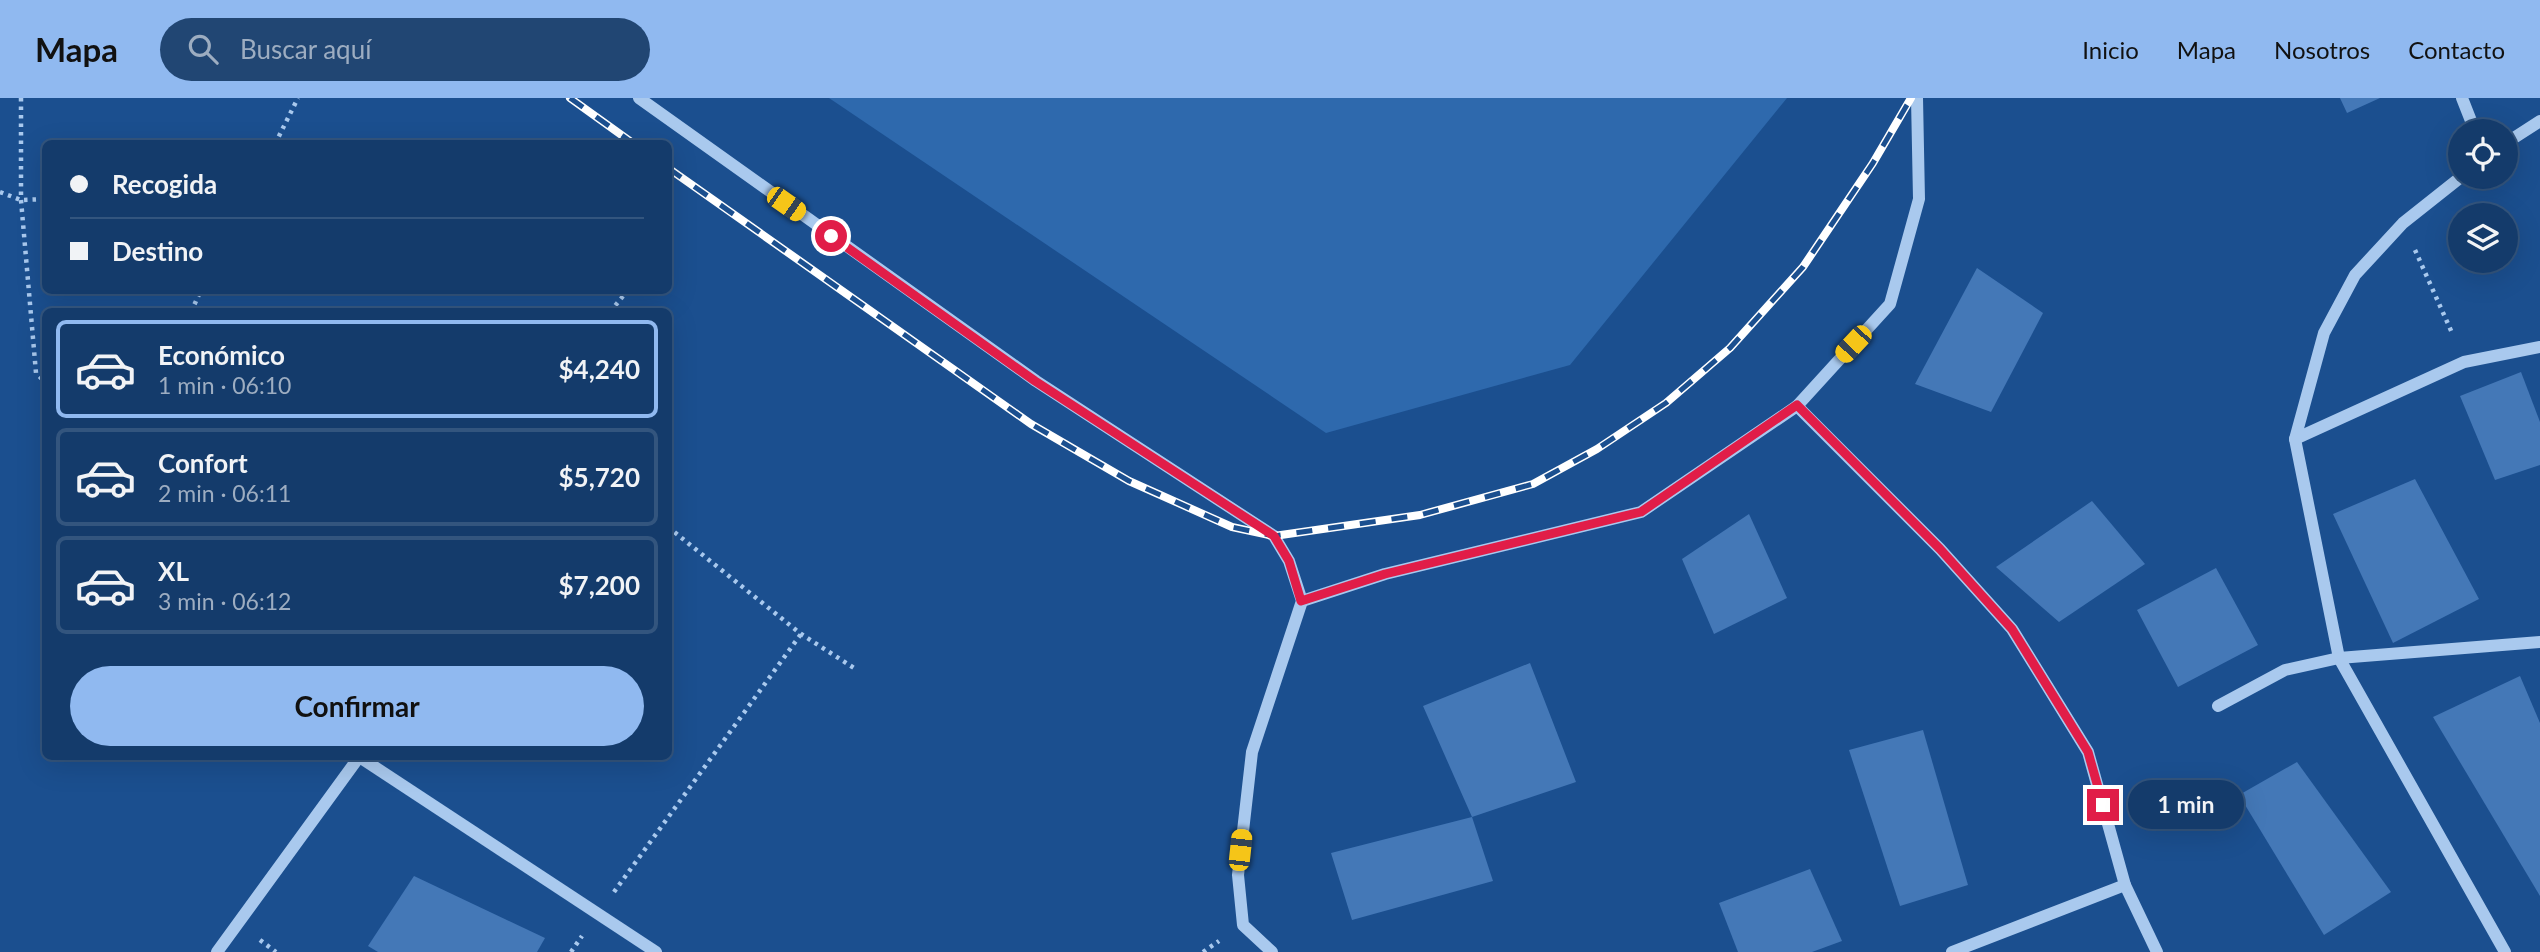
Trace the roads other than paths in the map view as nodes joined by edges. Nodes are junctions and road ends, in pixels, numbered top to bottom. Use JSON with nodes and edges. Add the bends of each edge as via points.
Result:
{"nodes":[{"id":1,"x":639,"y":98,"type":"edge"},
{"id":2,"x":1917,"y":98,"type":"edge"},
{"id":3,"x":2462,"y":98,"type":"edge"},
{"id":4,"x":2470,"y":119,"type":"edge"},
{"id":5,"x":2540,"y":121,"type":"edge"},
{"id":6,"x":2518,"y":135,"type":"edge"},
{"id":7,"x":2448,"y":187,"type":"edge"},
{"id":8,"x":2540,"y":347,"type":"edge"},
{"id":9,"x":1797,"y":405,"type":"junction"},
{"id":10,"x":2295,"y":439,"type":"junction"},
{"id":11,"x":1301,"y":601,"type":"junction"},
{"id":12,"x":2540,"y":642,"type":"edge"},
{"id":13,"x":2339,"y":658,"type":"junction"},
{"id":14,"x":2218,"y":706,"type":"dead end"},
{"id":15,"x":356,"y":760,"type":"edge"},
{"id":16,"x":365,"y":760,"type":"edge"},
{"id":17,"x":2125,"y":885,"type":"junction"},
{"id":18,"x":217,"y":952,"type":"edge"},
{"id":19,"x":656,"y":952,"type":"edge"},
{"id":20,"x":1272,"y":952,"type":"edge"},
{"id":21,"x":1952,"y":952,"type":"edge"},
{"id":22,"x":2157,"y":952,"type":"edge"},
{"id":23,"x":2505,"y":952,"type":"edge"}],
"edges":[{"from":1,"to":11,"type":"street","via":[[1035,381],[1274,536],[1289,561]]},
{"from":2,"to":9,"type":"street","via":[[1919,199],[1890,304]]},
{"from":3,"to":4,"type":"street"},
{"from":5,"to":6,"type":"street"},
{"from":7,"to":10,"type":"street","via":[[2403,223],[2355,275],[2324,333]]},
{"from":8,"to":10,"type":"street","via":[[2465,362]]},
{"from":9,"to":11,"type":"street","via":[[1641,512],[1385,574]]},
{"from":9,"to":17,"type":"street","via":[[2012,629],[2088,752]]},
{"from":10,"to":13,"type":"street"},
{"from":11,"to":20,"type":"street","via":[[1252,752],[1238,875],[1243,925]]},
{"from":12,"to":13,"type":"street"},
{"from":13,"to":14,"type":"street","via":[[2285,670]]},
{"from":13,"to":23,"type":"street"},
{"from":15,"to":18,"type":"street"},
{"from":16,"to":19,"type":"street"},
{"from":17,"to":21,"type":"street"},
{"from":17,"to":22,"type":"street"}]}
